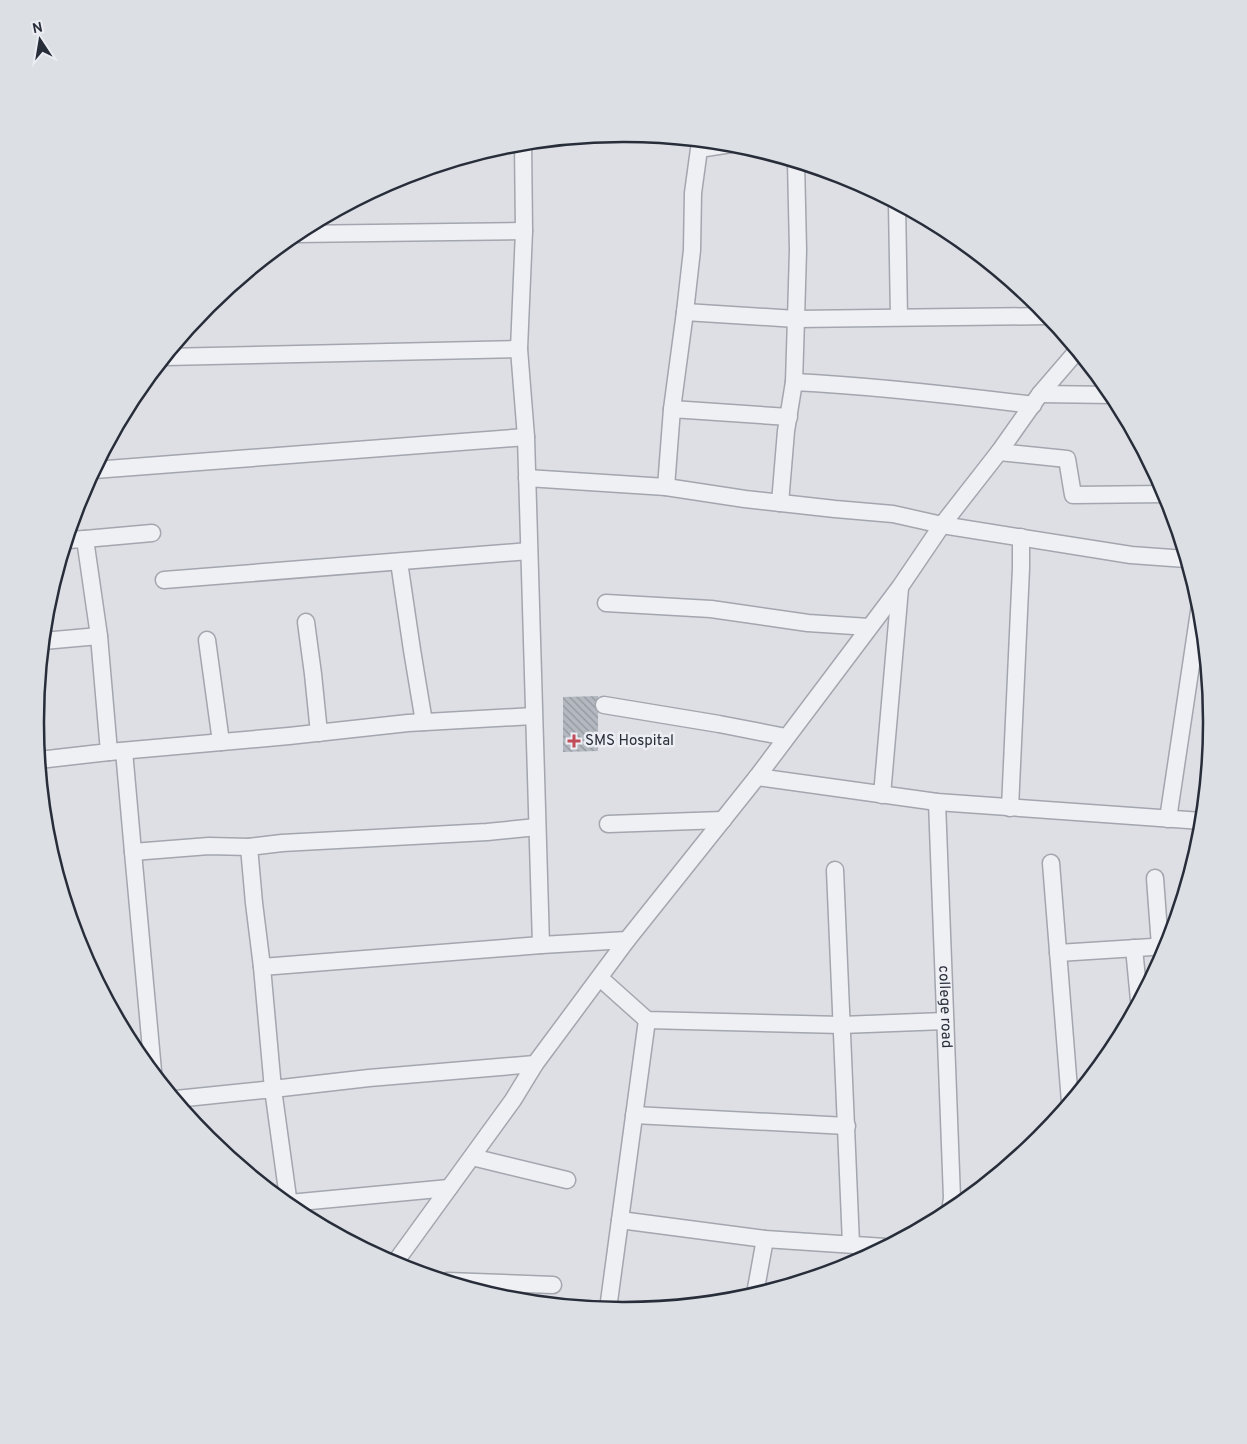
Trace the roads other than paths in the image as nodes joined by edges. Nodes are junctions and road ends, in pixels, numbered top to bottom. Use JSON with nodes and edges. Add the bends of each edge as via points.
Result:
{"nodes":[{"id":1,"x":705,"y":148,"type":"edge"},
{"id":2,"x":524,"y":151,"type":"edge"},
{"id":3,"x":796,"y":169,"type":"edge"},
{"id":4,"x":897,"y":211,"type":"edge"},
{"id":5,"x":524,"y":231,"type":"junction"},
{"id":6,"x":311,"y":234,"type":"edge"},
{"id":7,"x":685,"y":312,"type":"junction"},
{"id":8,"x":1037,"y":316,"type":"edge"},
{"id":9,"x":899,"y":317,"type":"junction"},
{"id":10,"x":796,"y":319,"type":"junction"},
{"id":11,"x":519,"y":349,"type":"junction"},
{"id":12,"x":1073,"y":356,"type":"edge"},
{"id":13,"x":174,"y":357,"type":"edge"},
{"id":14,"x":794,"y":382,"type":"junction"},
{"id":15,"x":1103,"y":396,"type":"edge"},
{"id":16,"x":1036,"y":400,"type":"junction"},
{"id":17,"x":672,"y":409,"type":"junction"},
{"id":18,"x":789,"y":417,"type":"junction"},
{"id":19,"x":526,"y":437,"type":"junction"},
{"id":20,"x":999,"y":452,"type":"junction"},
{"id":21,"x":102,"y":469,"type":"edge"},
{"id":22,"x":527,"y":478,"type":"junction"},
{"id":23,"x":666,"y":487,"type":"junction"},
{"id":24,"x":1156,"y":494,"type":"edge"},
{"id":25,"x":780,"y":503,"type":"junction"},
{"id":26,"x":942,"y":525,"type":"junction"},
{"id":27,"x":152,"y":533,"type":"dead end"},
{"id":28,"x":1021,"y":537,"type":"junction"},
{"id":29,"x":85,"y":539,"type":"junction"},
{"id":30,"x":74,"y":540,"type":"edge"},
{"id":31,"x":529,"y":552,"type":"junction"},
{"id":32,"x":1179,"y":558,"type":"edge"},
{"id":33,"x":399,"y":562,"type":"junction"},
{"id":34,"x":164,"y":580,"type":"dead end"},
{"id":35,"x":900,"y":587,"type":"junction"},
{"id":36,"x":606,"y":604,"type":"dead end"},
{"id":37,"x":306,"y":622,"type":"dead end"},
{"id":38,"x":869,"y":628,"type":"junction"},
{"id":39,"x":1196,"y":633,"type":"edge"},
{"id":40,"x":99,"y":636,"type":"junction"},
{"id":41,"x":50,"y":640,"type":"edge"},
{"id":42,"x":207,"y":640,"type":"dead end"},
{"id":43,"x":604,"y":705,"type":"dead end"},
{"id":44,"x":533,"y":716,"type":"junction"},
{"id":45,"x":424,"y":722,"type":"junction"},
{"id":46,"x":319,"y":733,"type":"junction"},
{"id":47,"x":786,"y":737,"type":"junction"},
{"id":48,"x":221,"y":742,"type":"junction"},
{"id":49,"x":116,"y":752,"type":"junction"},
{"id":50,"x":45,"y":759,"type":"edge"},
{"id":51,"x":757,"y":777,"type":"junction"},
{"id":52,"x":882,"y":794,"type":"junction"},
{"id":53,"x":937,"y":802,"type":"junction"},
{"id":54,"x":1010,"y":808,"type":"junction"},
{"id":55,"x":1168,"y":819,"type":"junction"},
{"id":56,"x":723,"y":820,"type":"junction"},
{"id":57,"x":1194,"y":821,"type":"edge"},
{"id":58,"x":608,"y":824,"type":"dead end"},
{"id":59,"x":537,"y":828,"type":"junction"},
{"id":60,"x":250,"y":847,"type":"junction"},
{"id":61,"x":133,"y":852,"type":"junction"},
{"id":62,"x":1051,"y":863,"type":"dead end"},
{"id":63,"x":835,"y":870,"type":"dead end"},
{"id":64,"x":1155,"y":878,"type":"dead end"},
{"id":65,"x":1162,"y":934,"type":"edge"},
{"id":66,"x":627,"y":940,"type":"junction"},
{"id":67,"x":541,"y":945,"type":"junction"},
{"id":68,"x":1158,"y":946,"type":"edge"},
{"id":69,"x":1134,"y":948,"type":"junction"},
{"id":70,"x":1058,"y":954,"type":"junction"},
{"id":71,"x":262,"y":967,"type":"junction"},
{"id":72,"x":600,"y":978,"type":"junction"},
{"id":73,"x":1138,"y":988,"type":"edge"},
{"id":74,"x":647,"y":1020,"type":"junction"},
{"id":75,"x":945,"y":1021,"type":"junction"},
{"id":76,"x":841,"y":1025,"type":"junction"},
{"id":77,"x":152,"y":1059,"type":"edge"},
{"id":78,"x":535,"y":1064,"type":"junction"},
{"id":79,"x":1071,"y":1089,"type":"edge"},
{"id":80,"x":273,"y":1090,"type":"junction"},
{"id":81,"x":184,"y":1099,"type":"edge"},
{"id":82,"x":634,"y":1115,"type":"junction"},
{"id":83,"x":847,"y":1126,"type":"junction"},
{"id":84,"x":472,"y":1157,"type":"junction"},
{"id":85,"x":567,"y":1180,"type":"dead end"},
{"id":86,"x":449,"y":1188,"type":"junction"},
{"id":87,"x":288,"y":1194,"type":"edge"},
{"id":88,"x":956,"y":1197,"type":"edge"},
{"id":89,"x":300,"y":1203,"type":"edge"},
{"id":90,"x":620,"y":1220,"type":"junction"},
{"id":91,"x":765,"y":1239,"type":"junction"},
{"id":92,"x":851,"y":1244,"type":"junction"},
{"id":93,"x":873,"y":1245,"type":"edge"},
{"id":94,"x":399,"y":1257,"type":"edge"},
{"id":95,"x":473,"y":1282,"type":"edge"},
{"id":96,"x":553,"y":1285,"type":"dead end"},
{"id":97,"x":756,"y":1286,"type":"edge"},
{"id":98,"x":609,"y":1302,"type":"edge"}],
"edges":[{"from":1,"to":7,"type":"street","via":[[699,149]]},
{"from":2,"to":5,"type":"street"},
{"from":3,"to":10,"type":"street"},
{"from":4,"to":9,"type":"street"},
{"from":5,"to":6,"type":"street"},
{"from":5,"to":11,"type":"street"},
{"from":7,"to":10,"type":"street"},
{"from":7,"to":17,"type":"street"},
{"from":8,"to":9,"type":"street"},
{"from":9,"to":10,"type":"street"},
{"from":10,"to":14,"type":"street"},
{"from":11,"to":13,"type":"street"},
{"from":11,"to":19,"type":"street"},
{"from":12,"to":16,"type":"street"},
{"from":14,"to":16,"type":"street"},
{"from":14,"to":18,"type":"street"},
{"from":15,"to":16,"type":"street"},
{"from":16,"to":20,"type":"street"},
{"from":17,"to":18,"type":"street"},
{"from":17,"to":23,"type":"street"},
{"from":18,"to":25,"type":"street"},
{"from":19,"to":21,"type":"street"},
{"from":19,"to":22,"type":"street"},
{"from":20,"to":24,"type":"street","via":[[1066,459],[1073,495]]},
{"from":20,"to":26,"type":"street"},
{"from":22,"to":23,"type":"street"},
{"from":22,"to":31,"type":"street"},
{"from":23,"to":25,"type":"street"},
{"from":25,"to":26,"type":"street","via":[[893,514]]},
{"from":26,"to":28,"type":"street"},
{"from":26,"to":35,"type":"street"},
{"from":27,"to":29,"type":"street"},
{"from":28,"to":32,"type":"street","via":[[1131,555]]},
{"from":28,"to":54,"type":"street"},
{"from":29,"to":30,"type":"street"},
{"from":29,"to":40,"type":"street"},
{"from":31,"to":33,"type":"street"},
{"from":31,"to":44,"type":"street"},
{"from":33,"to":34,"type":"street"},
{"from":33,"to":45,"type":"street"},
{"from":35,"to":38,"type":"street"},
{"from":35,"to":52,"type":"street"},
{"from":36,"to":38,"type":"street","via":[[711,609]]},
{"from":37,"to":46,"type":"street"},
{"from":38,"to":47,"type":"street"},
{"from":39,"to":55,"type":"street"},
{"from":40,"to":41,"type":"street"},
{"from":40,"to":49,"type":"street"},
{"from":42,"to":48,"type":"street"},
{"from":43,"to":47,"type":"street"},
{"from":44,"to":45,"type":"street"},
{"from":44,"to":59,"type":"street"},
{"from":45,"to":46,"type":"street"},
{"from":46,"to":48,"type":"street"},
{"from":47,"to":51,"type":"street"},
{"from":48,"to":49,"type":"street"},
{"from":49,"to":50,"type":"street"},
{"from":49,"to":61,"type":"street"},
{"from":51,"to":52,"type":"street"},
{"from":51,"to":56,"type":"street"},
{"from":52,"to":53,"type":"street"},
{"from":53,"to":54,"type":"street"},
{"from":53,"to":75,"type":"street","name":"college road"},
{"from":54,"to":55,"type":"street"},
{"from":55,"to":57,"type":"street"},
{"from":56,"to":58,"type":"street"},
{"from":56,"to":66,"type":"street"},
{"from":59,"to":60,"type":"street"},
{"from":59,"to":67,"type":"street"},
{"from":60,"to":61,"type":"street","via":[[209,846]]},
{"from":60,"to":71,"type":"street"},
{"from":61,"to":77,"type":"street"},
{"from":62,"to":70,"type":"street"},
{"from":63,"to":76,"type":"street"},
{"from":64,"to":65,"type":"street"},
{"from":66,"to":67,"type":"street"},
{"from":66,"to":72,"type":"street"},
{"from":67,"to":71,"type":"street"},
{"from":68,"to":69,"type":"street"},
{"from":69,"to":70,"type":"street"},
{"from":69,"to":73,"type":"street"},
{"from":70,"to":79,"type":"street"},
{"from":71,"to":80,"type":"street"},
{"from":72,"to":74,"type":"street"},
{"from":72,"to":78,"type":"street"},
{"from":74,"to":76,"type":"street"},
{"from":74,"to":82,"type":"street"},
{"from":75,"to":76,"type":"street"},
{"from":75,"to":88,"type":"street","name":"college road"},
{"from":76,"to":83,"type":"street"},
{"from":78,"to":80,"type":"street"},
{"from":78,"to":84,"type":"street"},
{"from":80,"to":81,"type":"street"},
{"from":80,"to":87,"type":"street"},
{"from":82,"to":83,"type":"street"},
{"from":82,"to":90,"type":"street"},
{"from":83,"to":92,"type":"street"},
{"from":84,"to":85,"type":"street"},
{"from":84,"to":86,"type":"street"},
{"from":86,"to":89,"type":"street"},
{"from":86,"to":94,"type":"street"},
{"from":90,"to":91,"type":"street"},
{"from":90,"to":98,"type":"street"},
{"from":91,"to":92,"type":"street"},
{"from":91,"to":97,"type":"street"},
{"from":92,"to":93,"type":"street"},
{"from":95,"to":96,"type":"street"}]}
